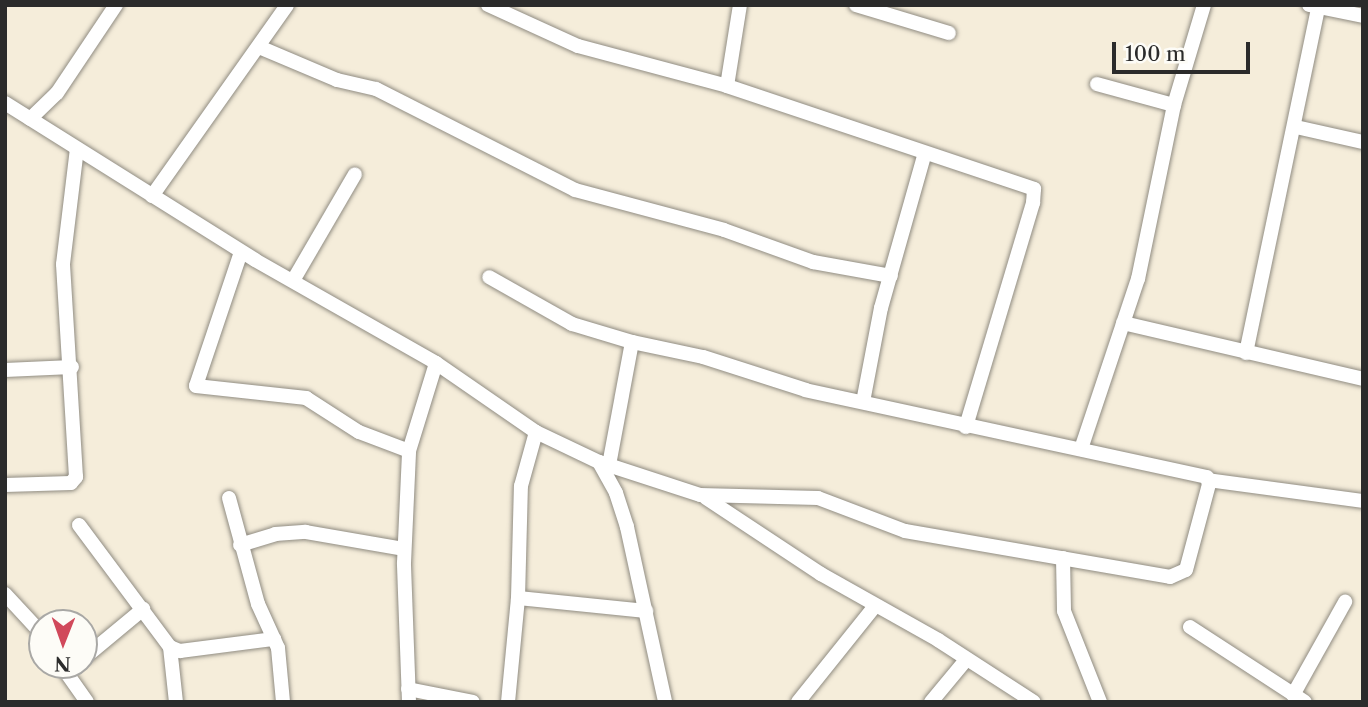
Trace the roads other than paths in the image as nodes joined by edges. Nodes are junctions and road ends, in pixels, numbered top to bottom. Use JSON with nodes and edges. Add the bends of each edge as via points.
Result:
{"nodes":[{"id":1,"x":116,"y":5,"type":"edge"},
{"id":2,"x":287,"y":5,"type":"edge"},
{"id":3,"x":488,"y":5,"type":"edge"},
{"id":4,"x":740,"y":5,"type":"edge"},
{"id":5,"x":856,"y":5,"type":"edge"},
{"id":6,"x":1203,"y":5,"type":"edge"},
{"id":7,"x":1313,"y":6,"type":"edge"},
{"id":8,"x":1363,"y":16,"type":"edge"},
{"id":9,"x":949,"y":33,"type":"dead end"},
{"id":10,"x":259,"y":47,"type":"junction"},
{"id":11,"x":1097,"y":84,"type":"dead end"},
{"id":12,"x":727,"y":86,"type":"junction"},
{"id":13,"x":5,"y":103,"type":"edge"},
{"id":14,"x":1174,"y":105,"type":"junction"},
{"id":15,"x":30,"y":119,"type":"junction"},
{"id":16,"x":1296,"y":127,"type":"junction"},
{"id":17,"x":1363,"y":142,"type":"edge"},
{"id":18,"x":77,"y":149,"type":"junction"},
{"id":19,"x":925,"y":153,"type":"junction"},
{"id":20,"x":355,"y":174,"type":"dead end"},
{"id":21,"x":152,"y":196,"type":"junction"},
{"id":22,"x":241,"y":251,"type":"junction"},
{"id":23,"x":891,"y":275,"type":"junction"},
{"id":24,"x":489,"y":276,"type":"dead end"},
{"id":25,"x":294,"y":279,"type":"junction"},
{"id":26,"x":1123,"y":323,"type":"junction"},
{"id":27,"x":632,"y":342,"type":"junction"},
{"id":28,"x":1246,"y":353,"type":"junction"},
{"id":29,"x":436,"y":363,"type":"junction"},
{"id":30,"x":72,"y":367,"type":"junction"},
{"id":31,"x":5,"y":370,"type":"edge"},
{"id":32,"x":1363,"y":379,"type":"edge"},
{"id":33,"x":863,"y":402,"type":"junction"},
{"id":34,"x":966,"y":427,"type":"junction"},
{"id":35,"x":536,"y":432,"type":"junction"},
{"id":36,"x":1082,"y":449,"type":"junction"},
{"id":37,"x":410,"y":451,"type":"junction"},
{"id":38,"x":604,"y":463,"type":"junction"},
{"id":39,"x":1209,"y":480,"type":"junction"},
{"id":40,"x":5,"y":485,"type":"edge"},
{"id":41,"x":700,"y":495,"type":"junction"},
{"id":42,"x":229,"y":498,"type":"dead end"},
{"id":43,"x":748,"y":499,"type":"junction"},
{"id":44,"x":1363,"y":501,"type":"edge"},
{"id":45,"x":743,"y":519,"type":"junction"},
{"id":46,"x":79,"y":525,"type":"dead end"},
{"id":47,"x":240,"y":545,"type":"junction"},
{"id":48,"x":404,"y":548,"type":"junction"},
{"id":49,"x":1063,"y":558,"type":"junction"},
{"id":50,"x":5,"y":594,"type":"edge"},
{"id":51,"x":518,"y":598,"type":"junction"},
{"id":52,"x":1345,"y":602,"type":"dead end"},
{"id":53,"x":876,"y":606,"type":"junction"},
{"id":54,"x":143,"y":609,"type":"junction"},
{"id":55,"x":646,"y":611,"type":"junction"},
{"id":56,"x":28,"y":619,"type":"edge"},
{"id":57,"x":1190,"y":627,"type":"dead end"},
{"id":58,"x":274,"y":639,"type":"junction"},
{"id":59,"x":98,"y":646,"type":"edge"},
{"id":60,"x":170,"y":647,"type":"junction"},
{"id":61,"x":965,"y":661,"type":"junction"},
{"id":62,"x":74,"y":679,"type":"edge"},
{"id":63,"x":409,"y":696,"type":"edge"},
{"id":64,"x":1299,"y":698,"type":"edge"},
{"id":65,"x":87,"y":702,"type":"edge"},
{"id":66,"x":176,"y":702,"type":"edge"},
{"id":67,"x":283,"y":702,"type":"edge"},
{"id":68,"x":473,"y":702,"type":"edge"},
{"id":69,"x":508,"y":702,"type":"edge"},
{"id":70,"x":665,"y":702,"type":"edge"},
{"id":71,"x":798,"y":702,"type":"edge"},
{"id":72,"x":931,"y":702,"type":"edge"},
{"id":73,"x":1034,"y":702,"type":"edge"},
{"id":74,"x":1100,"y":702,"type":"edge"}],
"edges":[{"from":1,"to":15,"type":"street","via":[[57,93]]},
{"from":2,"to":10,"type":"street"},
{"from":3,"to":12,"type":"street","via":[[578,47]]},
{"from":4,"to":12,"type":"street"},
{"from":5,"to":9,"type":"street"},
{"from":6,"to":14,"type":"street"},
{"from":7,"to":8,"type":"street"},
{"from":7,"to":16,"type":"street"},
{"from":10,"to":21,"type":"street"},
{"from":10,"to":23,"type":"street","via":[[337,80],[376,89],[575,190],[724,230],[813,262]]},
{"from":11,"to":14,"type":"street"},
{"from":12,"to":19,"type":"street"},
{"from":13,"to":15,"type":"street"},
{"from":14,"to":26,"type":"street","via":[[1138,279]]},
{"from":15,"to":18,"type":"street"},
{"from":16,"to":17,"type":"street"},
{"from":16,"to":28,"type":"street"},
{"from":18,"to":21,"type":"street"},
{"from":18,"to":30,"type":"street","via":[[63,264]]},
{"from":19,"to":23,"type":"street"},
{"from":19,"to":34,"type":"street","via":[[1034,189]]},
{"from":20,"to":25,"type":"street"},
{"from":21,"to":22,"type":"street"},
{"from":22,"to":25,"type":"street"},
{"from":22,"to":37,"type":"street","via":[[196,386],[306,398],[359,432]]},
{"from":23,"to":33,"type":"street"},
{"from":24,"to":27,"type":"street","via":[[572,324]]},
{"from":25,"to":29,"type":"street"},
{"from":26,"to":28,"type":"street"},
{"from":26,"to":36,"type":"street"},
{"from":27,"to":33,"type":"street"},
{"from":27,"to":38,"type":"street"},
{"from":28,"to":32,"type":"street"},
{"from":29,"to":35,"type":"street"},
{"from":29,"to":37,"type":"street"},
{"from":30,"to":31,"type":"street"},
{"from":30,"to":40,"type":"street","via":[[74,481]]},
{"from":33,"to":34,"type":"street"},
{"from":34,"to":36,"type":"street"},
{"from":35,"to":38,"type":"street"},
{"from":35,"to":51,"type":"street","via":[[521,486]]},
{"from":36,"to":39,"type":"street"},
{"from":37,"to":48,"type":"street"},
{"from":38,"to":41,"type":"street"},
{"from":38,"to":55,"type":"street"},
{"from":39,"to":44,"type":"street"},
{"from":39,"to":49,"type":"street","via":[[1184,574],[1170,577]]},
{"from":41,"to":43,"type":"street"},
{"from":41,"to":45,"type":"street"},
{"from":42,"to":47,"type":"street"},
{"from":43,"to":45,"type":"street"},
{"from":43,"to":49,"type":"street","via":[[818,498],[905,531]]},
{"from":45,"to":53,"type":"street","via":[[774,544]]},
{"from":46,"to":54,"type":"street"},
{"from":47,"to":48,"type":"street","via":[[275,534],[306,532]]},
{"from":47,"to":58,"type":"street"},
{"from":48,"to":63,"type":"street"},
{"from":49,"to":74,"type":"street","via":[[1065,611]]},
{"from":50,"to":56,"type":"street"},
{"from":51,"to":55,"type":"street"},
{"from":51,"to":69,"type":"street"},
{"from":52,"to":64,"type":"street"},
{"from":53,"to":61,"type":"street","via":[[938,640]]},
{"from":53,"to":71,"type":"street"},
{"from":54,"to":59,"type":"street"},
{"from":54,"to":60,"type":"street"},
{"from":55,"to":70,"type":"street"},
{"from":57,"to":64,"type":"street"},
{"from":58,"to":60,"type":"street","via":[[180,651]]},
{"from":58,"to":67,"type":"street"},
{"from":60,"to":66,"type":"street"},
{"from":61,"to":72,"type":"street"},
{"from":61,"to":73,"type":"street"},
{"from":62,"to":65,"type":"street"},
{"from":63,"to":68,"type":"street"}]}
